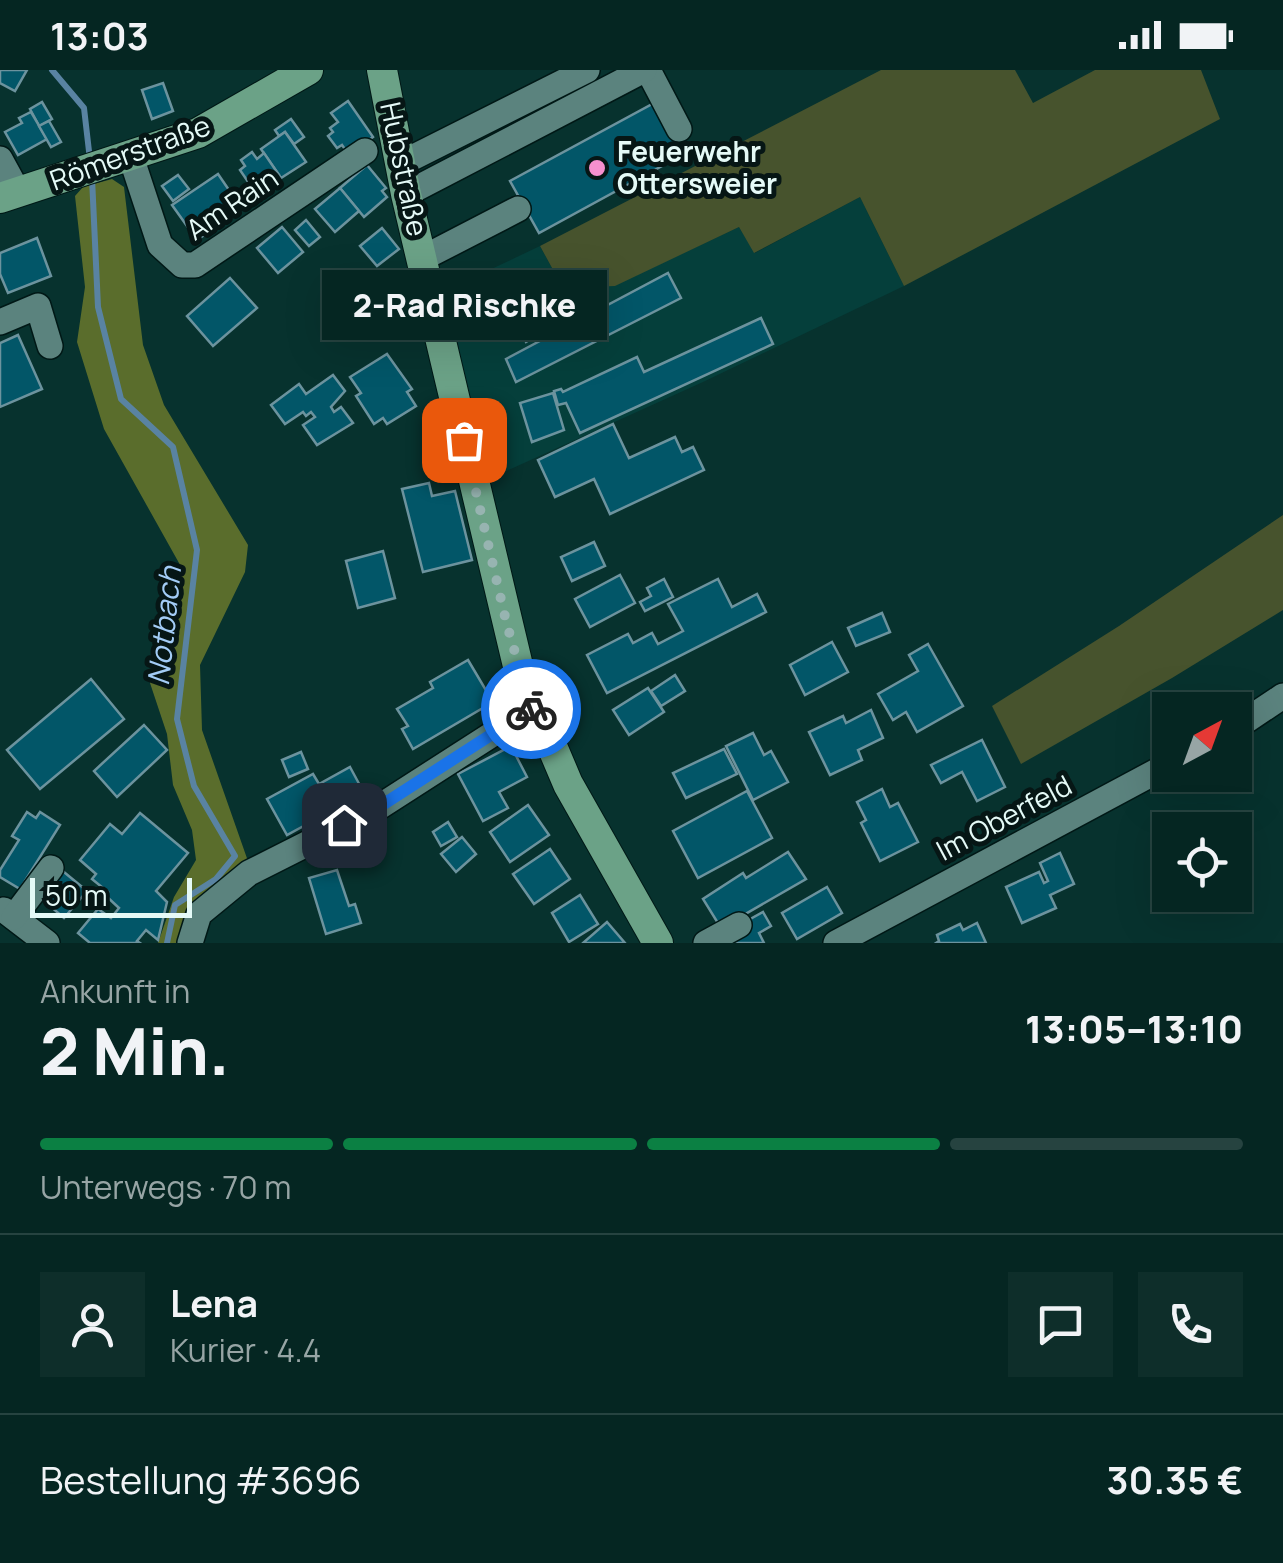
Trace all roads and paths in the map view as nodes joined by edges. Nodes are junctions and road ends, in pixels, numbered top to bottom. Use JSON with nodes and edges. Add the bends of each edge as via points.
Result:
{"nodes":[{"id":1,"x":308,"y":70,"type":"edge"},
{"id":2,"x":587,"y":70,"type":"edge"},
{"id":3,"x":646,"y":70,"type":"edge"},
{"id":4,"x":387,"y":78,"type":"edge"},
{"id":5,"x":679,"y":128,"type":"dead end"},
{"id":6,"x":365,"y":151,"type":"dead end"},
{"id":7,"x":0,"y":159,"type":"edge"},
{"id":8,"x":121,"y":160,"type":"junction"},
{"id":9,"x":403,"y":179,"type":"junction"},
{"id":10,"x":9,"y":195,"type":"edge"},
{"id":11,"x":518,"y":209,"type":"dead end"},
{"id":12,"x":423,"y":258,"type":"junction"},
{"id":13,"x":0,"y":322,"type":"edge"},
{"id":14,"x":50,"y":346,"type":"dead end"},
{"id":15,"x":1283,"y":696,"type":"edge"},
{"id":16,"x":533,"y":708,"type":"junction"},
{"id":17,"x":1252,"y":717,"type":"edge"},
{"id":18,"x":1152,"y":774,"type":"edge"},
{"id":19,"x":51,"y":868,"type":"dead end"},
{"id":20,"x":739,"y":924,"type":"dead end"},
{"id":21,"x":24,"y":927,"type":"edge"},
{"id":22,"x":871,"y":934,"type":"edge"},
{"id":23,"x":190,"y":943,"type":"edge"},
{"id":24,"x":658,"y":943,"type":"edge"},
{"id":25,"x":706,"y":943,"type":"edge"},
{"id":26,"x":836,"y":943,"type":"edge"}],
"edges":[{"from":1,"to":8,"type":"main road","name":"Römerstraße","via":[[198,133]]},
{"from":2,"to":9,"type":"street"},
{"from":3,"to":5,"type":"street"},
{"from":3,"to":9,"type":"street"},
{"from":4,"to":9,"type":"main road","name":"Hubstraße"},
{"from":6,"to":8,"type":"street","name":"Am Rain","via":[[195,265],[182,265],[160,245]]},
{"from":7,"to":10,"type":"street"},
{"from":8,"to":10,"type":"main road","name":"Römerstraße"},
{"from":9,"to":12,"type":"main road","name":"Hubstraße"},
{"from":11,"to":12,"type":"street"},
{"from":12,"to":16,"type":"main road","name":"Hubstraße","via":[[506,621]]},
{"from":13,"to":14,"type":"street","via":[[38,306]]},
{"from":15,"to":17,"type":"street"},
{"from":16,"to":23,"type":"street","via":[[376,809],[249,873],[199,914]]},
{"from":16,"to":24,"type":"main road","name":"Hubstraße"},
{"from":18,"to":22,"type":"street","name":"Im Oberfeld"},
{"from":19,"to":21,"type":"street"},
{"from":20,"to":25,"type":"street"},
{"from":22,"to":26,"type":"street","name":"Im Oberfeld"}]}
